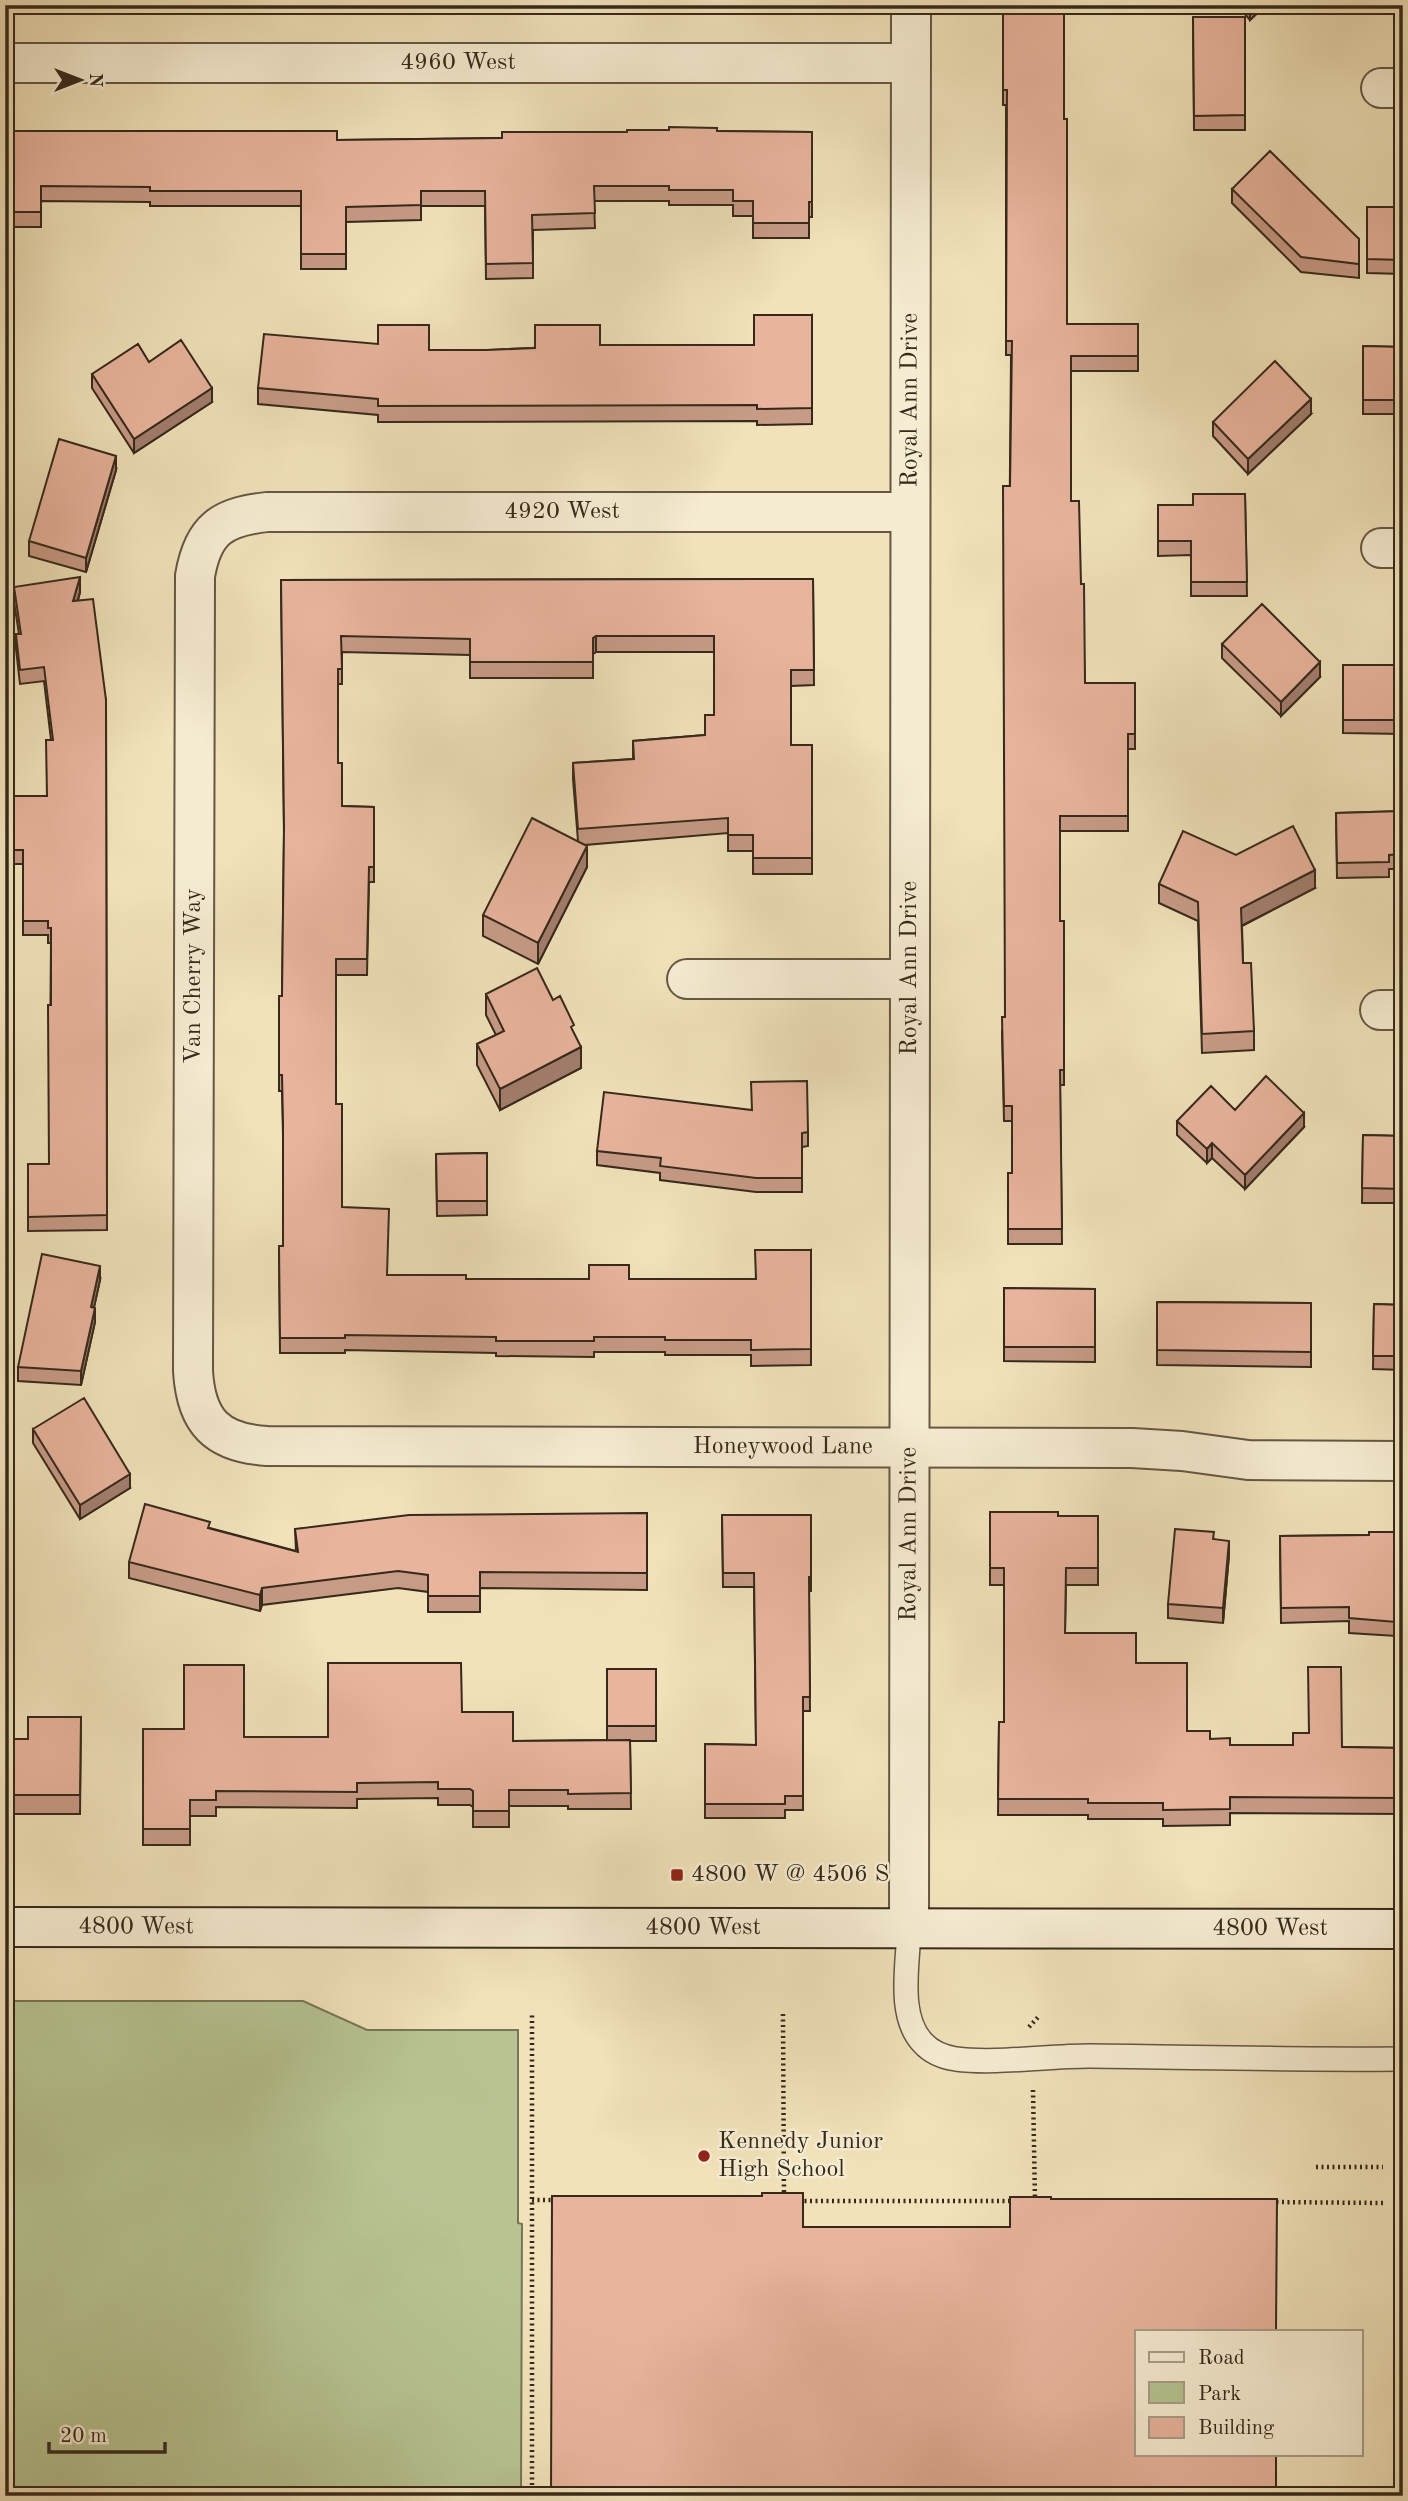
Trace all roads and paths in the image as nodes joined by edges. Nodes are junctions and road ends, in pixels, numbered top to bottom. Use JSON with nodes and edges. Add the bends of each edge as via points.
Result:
{"nodes":[{"id":1,"x":911,"y":5,"type":"edge"},
{"id":2,"x":911,"y":62,"type":"junction"},
{"id":3,"x":5,"y":63,"type":"edge"},
{"id":4,"x":910,"y":512,"type":"junction"},
{"id":5,"x":216,"y":527,"type":"joint"},
{"id":6,"x":687,"y":979,"type":"dead end"},
{"id":7,"x":910,"y":979,"type":"junction"},
{"id":8,"x":211,"y":1427,"type":"joint"},
{"id":9,"x":909,"y":1447,"type":"junction"},
{"id":10,"x":1403,"y":1461,"type":"edge"},
{"id":11,"x":5,"y":1927,"type":"edge"},
{"id":12,"x":1403,"y":1929,"type":"edge"},
{"id":13,"x":909,"y":1930,"type":"junction"},
{"id":14,"x":783,"y":2014,"type":"dead end"},
{"id":15,"x":533,"y":2015,"type":"dead end"},
{"id":16,"x":1403,"y":2059,"type":"edge"},
{"id":17,"x":1033,"y":2082,"type":"dead end"},
{"id":18,"x":1316,"y":2167,"type":"dead end"},
{"id":19,"x":1383,"y":2167,"type":"dead end"},
{"id":20,"x":532,"y":2200,"type":"junction"},
{"id":21,"x":558,"y":2200,"type":"edge"},
{"id":22,"x":771,"y":2201,"type":"edge"},
{"id":23,"x":798,"y":2201,"type":"edge"},
{"id":24,"x":1021,"y":2201,"type":"edge"},
{"id":25,"x":1035,"y":2201,"type":"junction"},
{"id":26,"x":1048,"y":2201,"type":"edge"},
{"id":27,"x":1262,"y":2202,"type":"edge"},
{"id":28,"x":1383,"y":2203,"type":"dead end"},
{"id":29,"x":1035,"y":2209,"type":"edge"},
{"id":30,"x":532,"y":2496,"type":"edge"}],
"edges":[{"from":1,"to":2,"type":"street","name":"Royal Ann Drive"},
{"from":2,"to":3,"type":"street","name":"4960 West"},
{"from":2,"to":4,"type":"street","name":"Royal Ann Drive"},
{"from":4,"to":5,"type":"street","name":"4920 West","via":[[267,512],[233,518]]},
{"from":4,"to":7,"type":"street","name":"Royal Ann Drive"},
{"from":5,"to":8,"type":"street","name":"Van Cherry Way","via":[[205,540],[195,576],[193,1371],[197,1401]]},
{"from":6,"to":7,"type":"street"},
{"from":7,"to":9,"type":"street","name":"Royal Ann Drive"},
{"from":8,"to":9,"type":"street","name":"Honeywood Lane","via":[[237,1441],[267,1446]]},
{"from":9,"to":10,"type":"street","name":"Honeywood Lane","via":[[1132,1448],[1248,1460]]},
{"from":9,"to":13,"type":"street","name":"Royal Ann Drive"},
{"from":11,"to":13,"type":"street","name":"4800 West"},
{"from":12,"to":13,"type":"street","name":"4800 West"},
{"from":13,"to":16,"type":"lane","via":[[907,2004],[911,2023],[936,2054],[957,2059]]},
{"from":14,"to":22,"type":"path","via":[[784,2201]]},
{"from":15,"to":20,"type":"path"},
{"from":17,"to":25,"type":"path"},
{"from":18,"to":19,"type":"path"},
{"from":20,"to":21,"type":"path"},
{"from":20,"to":30,"type":"path"},
{"from":23,"to":24,"type":"path"},
{"from":25,"to":26,"type":"path"},
{"from":25,"to":29,"type":"path"},
{"from":27,"to":28,"type":"path"}]}
